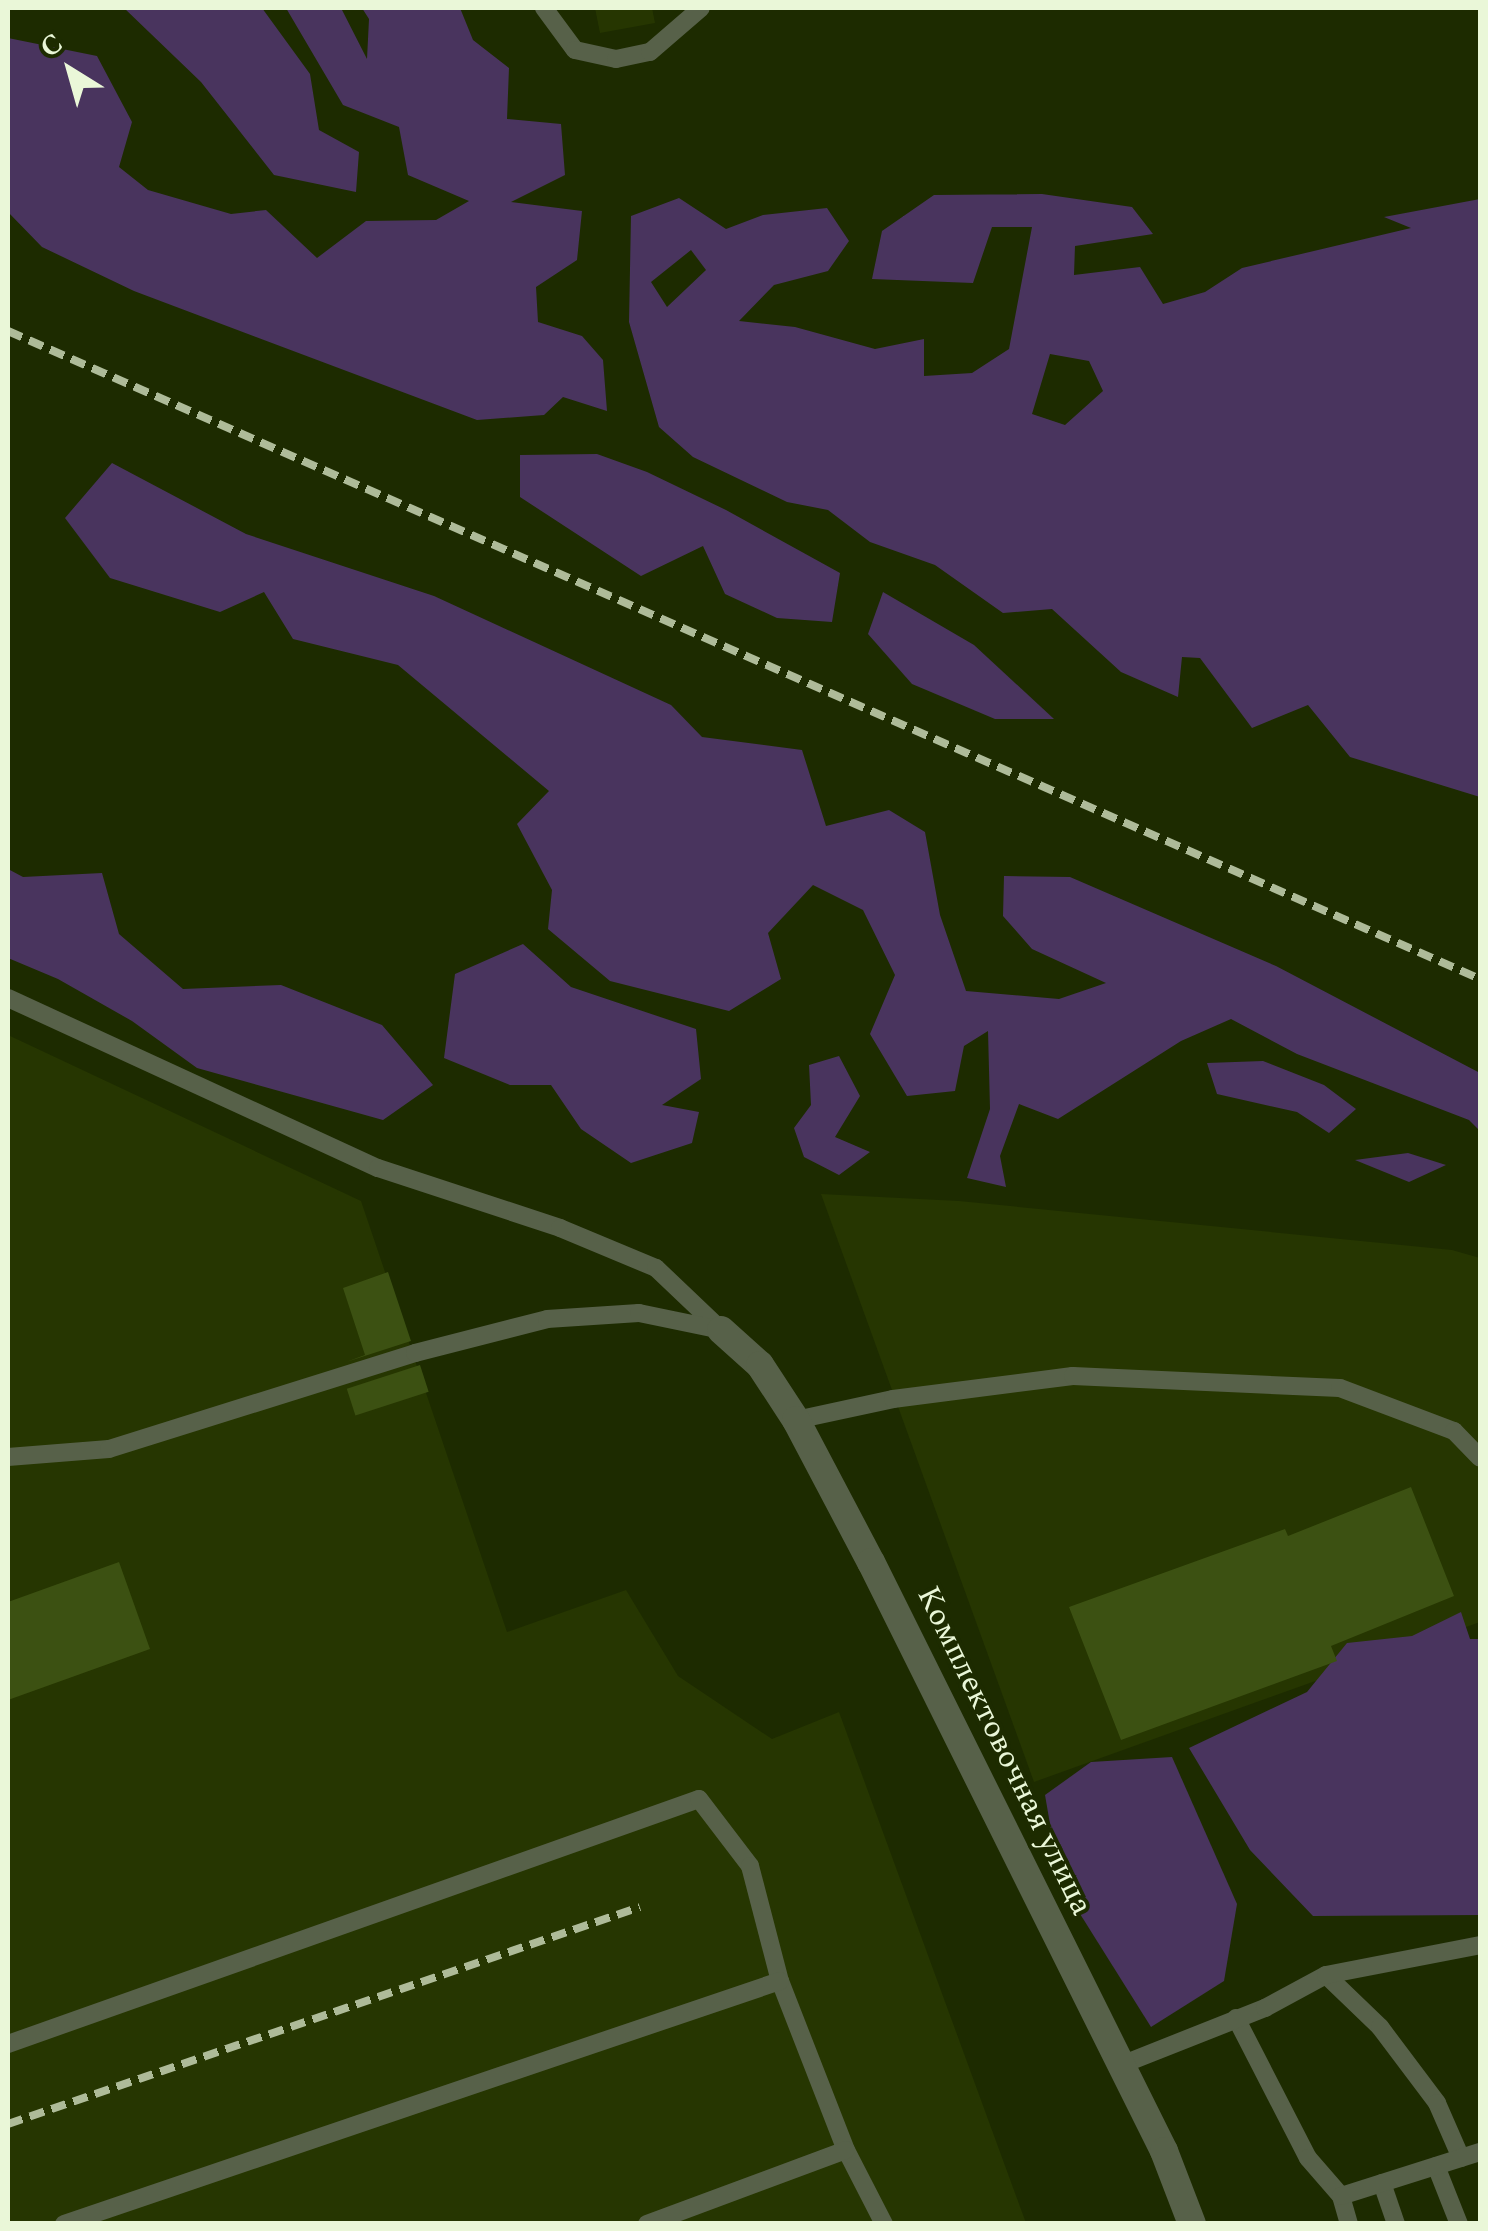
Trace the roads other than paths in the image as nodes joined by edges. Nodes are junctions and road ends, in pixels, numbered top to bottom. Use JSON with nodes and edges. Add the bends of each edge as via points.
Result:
{"nodes":[{"id":1,"x":544,"y":8,"type":"edge"},
{"id":2,"x":702,"y":8,"type":"edge"},
{"id":3,"x":8,"y":998,"type":"edge"},
{"id":4,"x":721,"y":1330,"type":"junction"},
{"id":5,"x":796,"y":1420,"type":"junction"},
{"id":6,"x":8,"y":1457,"type":"edge"},
{"id":7,"x":1480,"y":1458,"type":"edge"},
{"id":8,"x":1480,"y":1945,"type":"edge"},
{"id":9,"x":1326,"y":1975,"type":"junction"},
{"id":10,"x":780,"y":1981,"type":"junction"},
{"id":11,"x":1236,"y":2018,"type":"junction"},
{"id":12,"x":8,"y":2044,"type":"edge"},
{"id":13,"x":1121,"y":2064,"type":"junction"},
{"id":14,"x":846,"y":2150,"type":"junction"},
{"id":15,"x":1480,"y":2152,"type":"edge"},
{"id":16,"x":1461,"y":2158,"type":"junction"},
{"id":17,"x":1436,"y":2166,"type":"junction"},
{"id":18,"x":1382,"y":2182,"type":"junction"},
{"id":19,"x":1340,"y":2196,"type":"junction"},
{"id":20,"x":64,"y":2224,"type":"edge"},
{"id":21,"x":647,"y":2224,"type":"edge"},
{"id":22,"x":884,"y":2224,"type":"edge"},
{"id":23,"x":1192,"y":2224,"type":"edge"},
{"id":24,"x":1349,"y":2224,"type":"edge"},
{"id":25,"x":1396,"y":2224,"type":"edge"},
{"id":26,"x":1459,"y":2224,"type":"edge"}],
"edges":[{"from":1,"to":2,"type":"lane","via":[[576,50],[616,59],[650,52]]},
{"from":3,"to":4,"type":"lane","via":[[378,1168],[560,1228],[656,1268]]},
{"from":4,"to":5,"type":"street","name":"Комплектовочная улица","via":[[760,1365]]},
{"from":4,"to":6,"type":"lane","via":[[639,1313],[547,1318],[109,1449]]},
{"from":5,"to":7,"type":"lane","via":[[893,1398],[1072,1376],[1340,1388],[1454,1431]]},
{"from":5,"to":13,"type":"street","name":"Комплектовочная улица"},
{"from":8,"to":9,"type":"lane"},
{"from":9,"to":11,"type":"lane"},
{"from":9,"to":16,"type":"lane","via":[[1380,2027],[1437,2102]]},
{"from":10,"to":12,"type":"lane","via":[[750,1866],[699,1799]]},
{"from":10,"to":14,"type":"lane"},
{"from":10,"to":20,"type":"lane"},
{"from":11,"to":13,"type":"lane"},
{"from":11,"to":19,"type":"lane","via":[[1308,2158]]},
{"from":13,"to":23,"type":"street","name":"Комплектовочная улица"},
{"from":14,"to":21,"type":"lane"},
{"from":14,"to":22,"type":"lane"},
{"from":15,"to":16,"type":"lane"},
{"from":16,"to":17,"type":"lane"},
{"from":17,"to":18,"type":"lane"},
{"from":17,"to":26,"type":"lane"},
{"from":18,"to":19,"type":"lane"},
{"from":18,"to":25,"type":"lane"},
{"from":19,"to":24,"type":"lane"}]}
